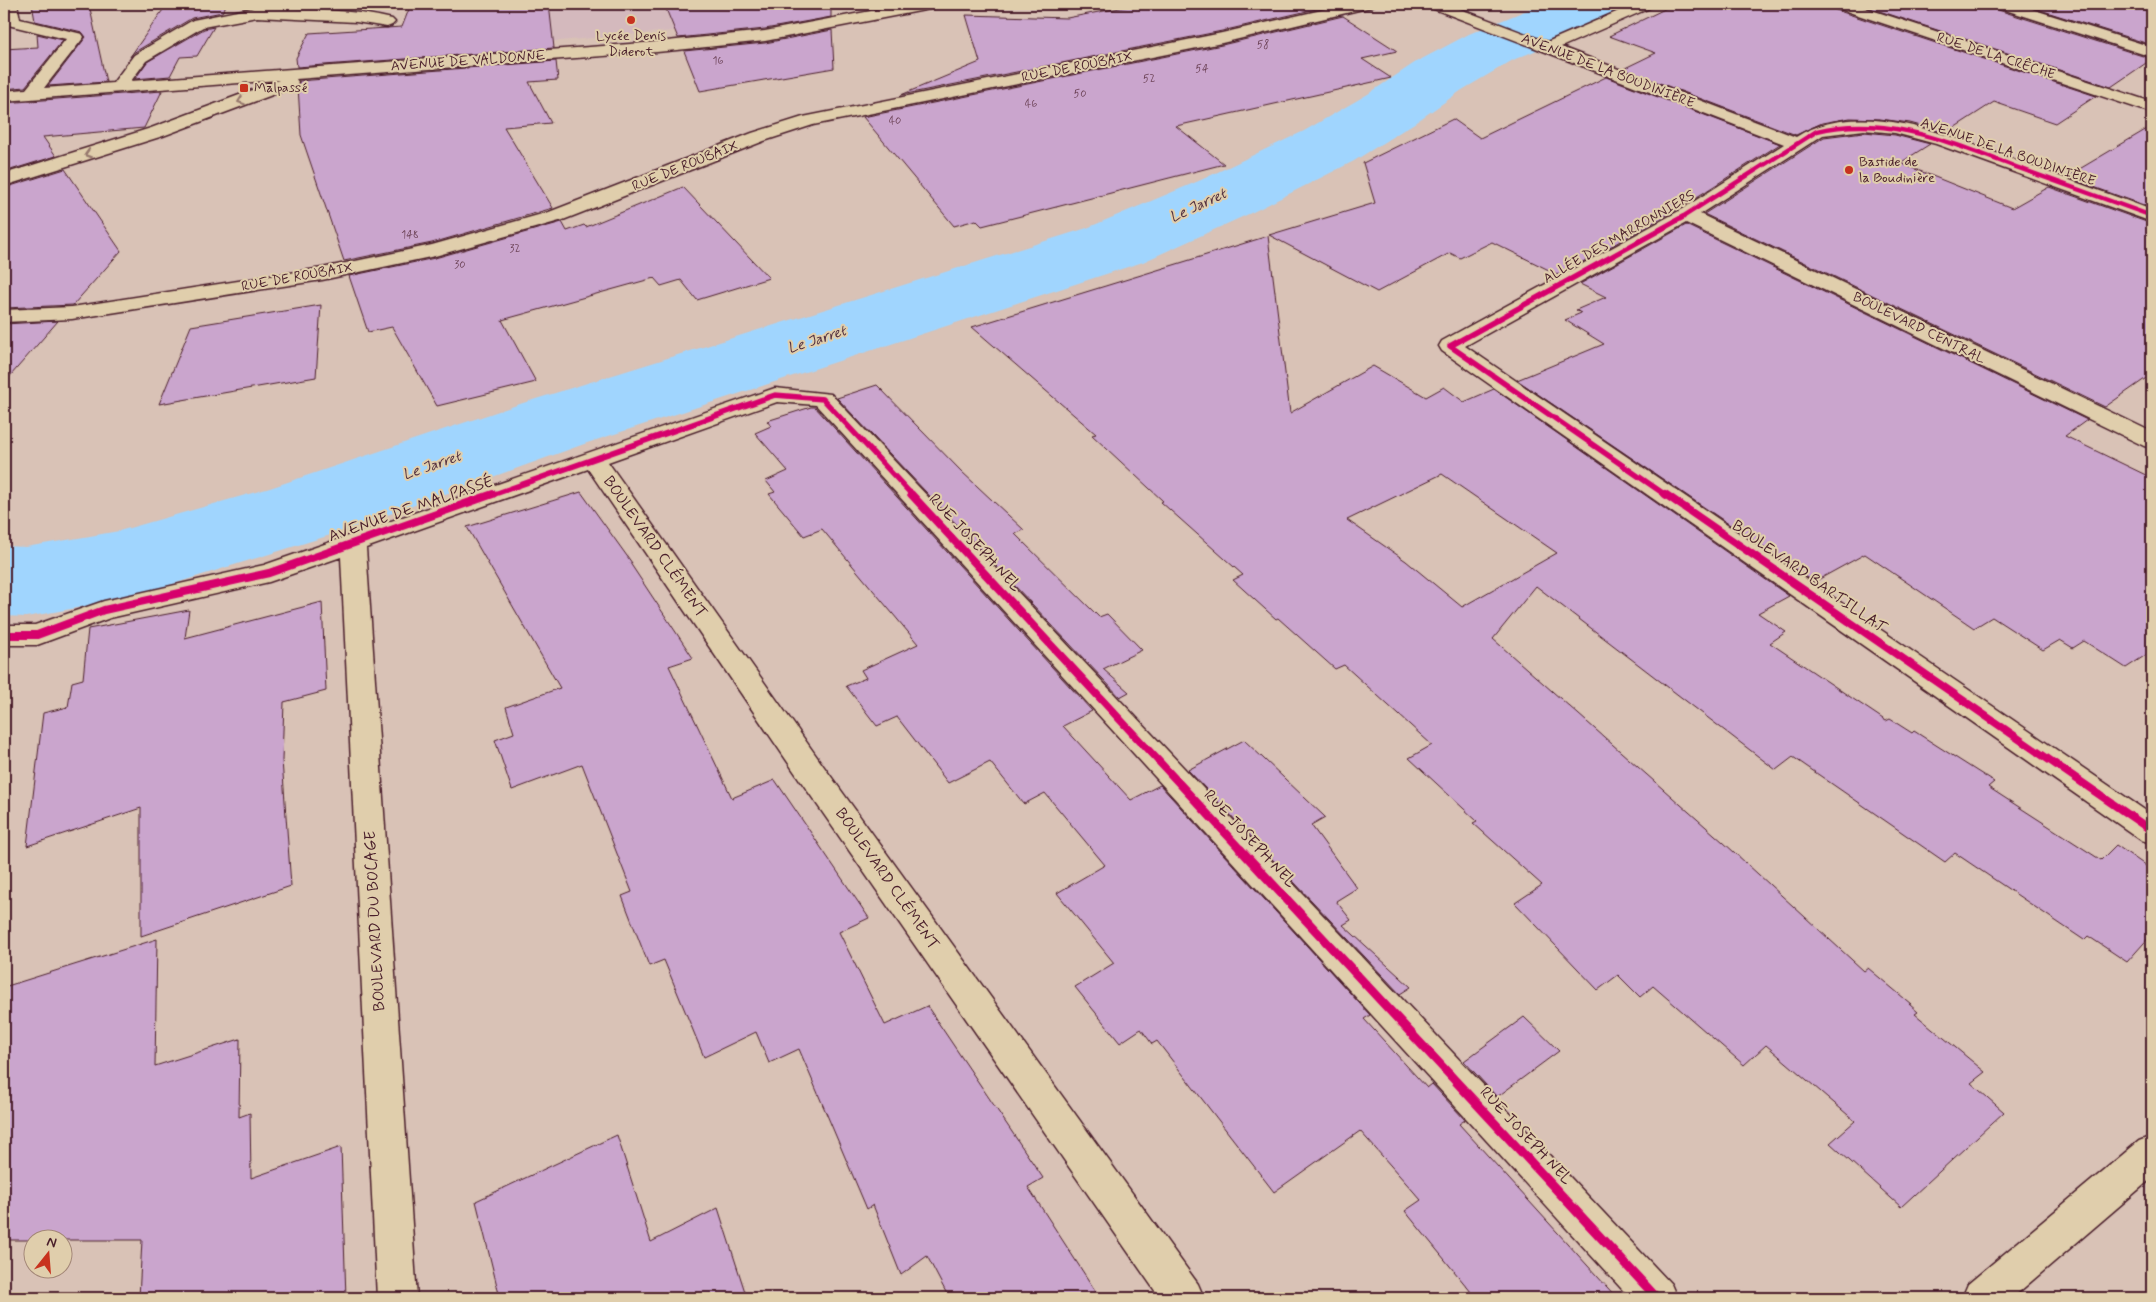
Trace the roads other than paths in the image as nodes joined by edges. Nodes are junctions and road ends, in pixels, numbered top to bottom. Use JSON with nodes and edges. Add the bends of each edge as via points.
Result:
{"nodes":[{"id":1,"x":10,"y":4,"type":"edge"},
{"id":2,"x":930,"y":4,"type":"edge"},
{"id":3,"x":1366,"y":4,"type":"edge"},
{"id":4,"x":1434,"y":4,"type":"edge"},
{"id":5,"x":1647,"y":4,"type":"edge"},
{"id":6,"x":1839,"y":4,"type":"edge"},
{"id":7,"x":2001,"y":4,"type":"edge"},
{"id":8,"x":262,"y":8,"type":"edge"},
{"id":9,"x":388,"y":22,"type":"dead end"},
{"id":10,"x":1546,"y":48,"type":"junction"},
{"id":11,"x":2152,"y":52,"type":"edge"},
{"id":12,"x":300,"y":73,"type":"junction"},
{"id":13,"x":118,"y":87,"type":"junction"},
{"id":14,"x":31,"y":94,"type":"junction"},
{"id":15,"x":4,"y":96,"type":"edge"},
{"id":16,"x":2152,"y":108,"type":"edge"},
{"id":17,"x":1797,"y":143,"type":"junction"},
{"id":18,"x":4,"y":180,"type":"edge"},
{"id":19,"x":1686,"y":215,"type":"junction"},
{"id":20,"x":2152,"y":216,"type":"edge"},
{"id":21,"x":4,"y":316,"type":"edge"},
{"id":22,"x":1450,"y":346,"type":"joint"},
{"id":23,"x":823,"y":399,"type":"joint"},
{"id":24,"x":2152,"y":441,"type":"edge"},
{"id":25,"x":593,"y":458,"type":"junction"},
{"id":26,"x":354,"y":544,"type":"junction"},
{"id":27,"x":4,"y":636,"type":"edge"},
{"id":28,"x":2152,"y":831,"type":"edge"},
{"id":29,"x":2152,"y":1154,"type":"edge"},
{"id":30,"x":397,"y":1298,"type":"edge"},
{"id":31,"x":1184,"y":1298,"type":"edge"},
{"id":32,"x":1658,"y":1298,"type":"edge"},
{"id":33,"x":1982,"y":1298,"type":"edge"}],
"edges":[{"from":1,"to":14,"type":"street","via":[[13,22],[76,36]]},
{"from":2,"to":12,"type":"street","name":"AVENUE DE VALDONNE","via":[[765,36]]},
{"from":3,"to":21,"type":"street","name":"RUE DE ROUBAIX","via":[[1222,38],[808,121],[758,137],[556,216],[435,250],[322,274],[91,310]]},
{"from":4,"to":10,"type":"street","name":"AVENUE DE LA BOUDINIÈRE"},
{"from":5,"to":10,"type":"street"},
{"from":6,"to":16,"type":"street","name":"RUE DE LA CRÊCHE"},
{"from":7,"to":11,"type":"street"},
{"from":8,"to":9,"type":"street"},
{"from":8,"to":13,"type":"street","via":[[198,23],[140,58]]},
{"from":10,"to":17,"type":"street","name":"AVENUE DE LA BOUDINIÈRE"},
{"from":12,"to":13,"type":"street","name":"AVENUE DE VALDONNE"},
{"from":12,"to":18,"type":"street","one_way":true,"via":[[288,84],[157,132]]},
{"from":13,"to":14,"type":"street","name":"AVENUE DE VALDONNE"},
{"from":14,"to":15,"type":"street","name":"AVENUE DE VALDONNE"},
{"from":17,"to":19,"type":"street","name":"ALLÉE DES MARRONNIERS"},
{"from":17,"to":20,"type":"street","name":"AVENUE DE LA BOUDINIÈRE","via":[[1817,131],[1836,126],[1862,124],[1913,131]]},
{"from":19,"to":22,"type":"street","name":"ALLÉE DES MARRONNIERS"},
{"from":19,"to":24,"type":"street","name":"BOULEVARD CENTRAL"},
{"from":22,"to":28,"type":"street","name":"BOULEVARD BARTILLAT"},
{"from":23,"to":25,"type":"street","name":"AVENUE DE MALPASSÉ","via":[[775,394]]},
{"from":23,"to":32,"type":"street","name":"RUE JOSEPH NEL"},
{"from":25,"to":26,"type":"street","name":"AVENUE DE MALPASSÉ"},
{"from":25,"to":31,"type":"street","name":"BOULEVARD CLÉMENT"},
{"from":26,"to":27,"type":"street","name":"AVENUE DE MALPASSÉ","via":[[269,573],[104,610],[37,635]]},
{"from":26,"to":30,"type":"street","name":"BOULEVARD DU BOCAGE"},
{"from":29,"to":33,"type":"street"}]}
